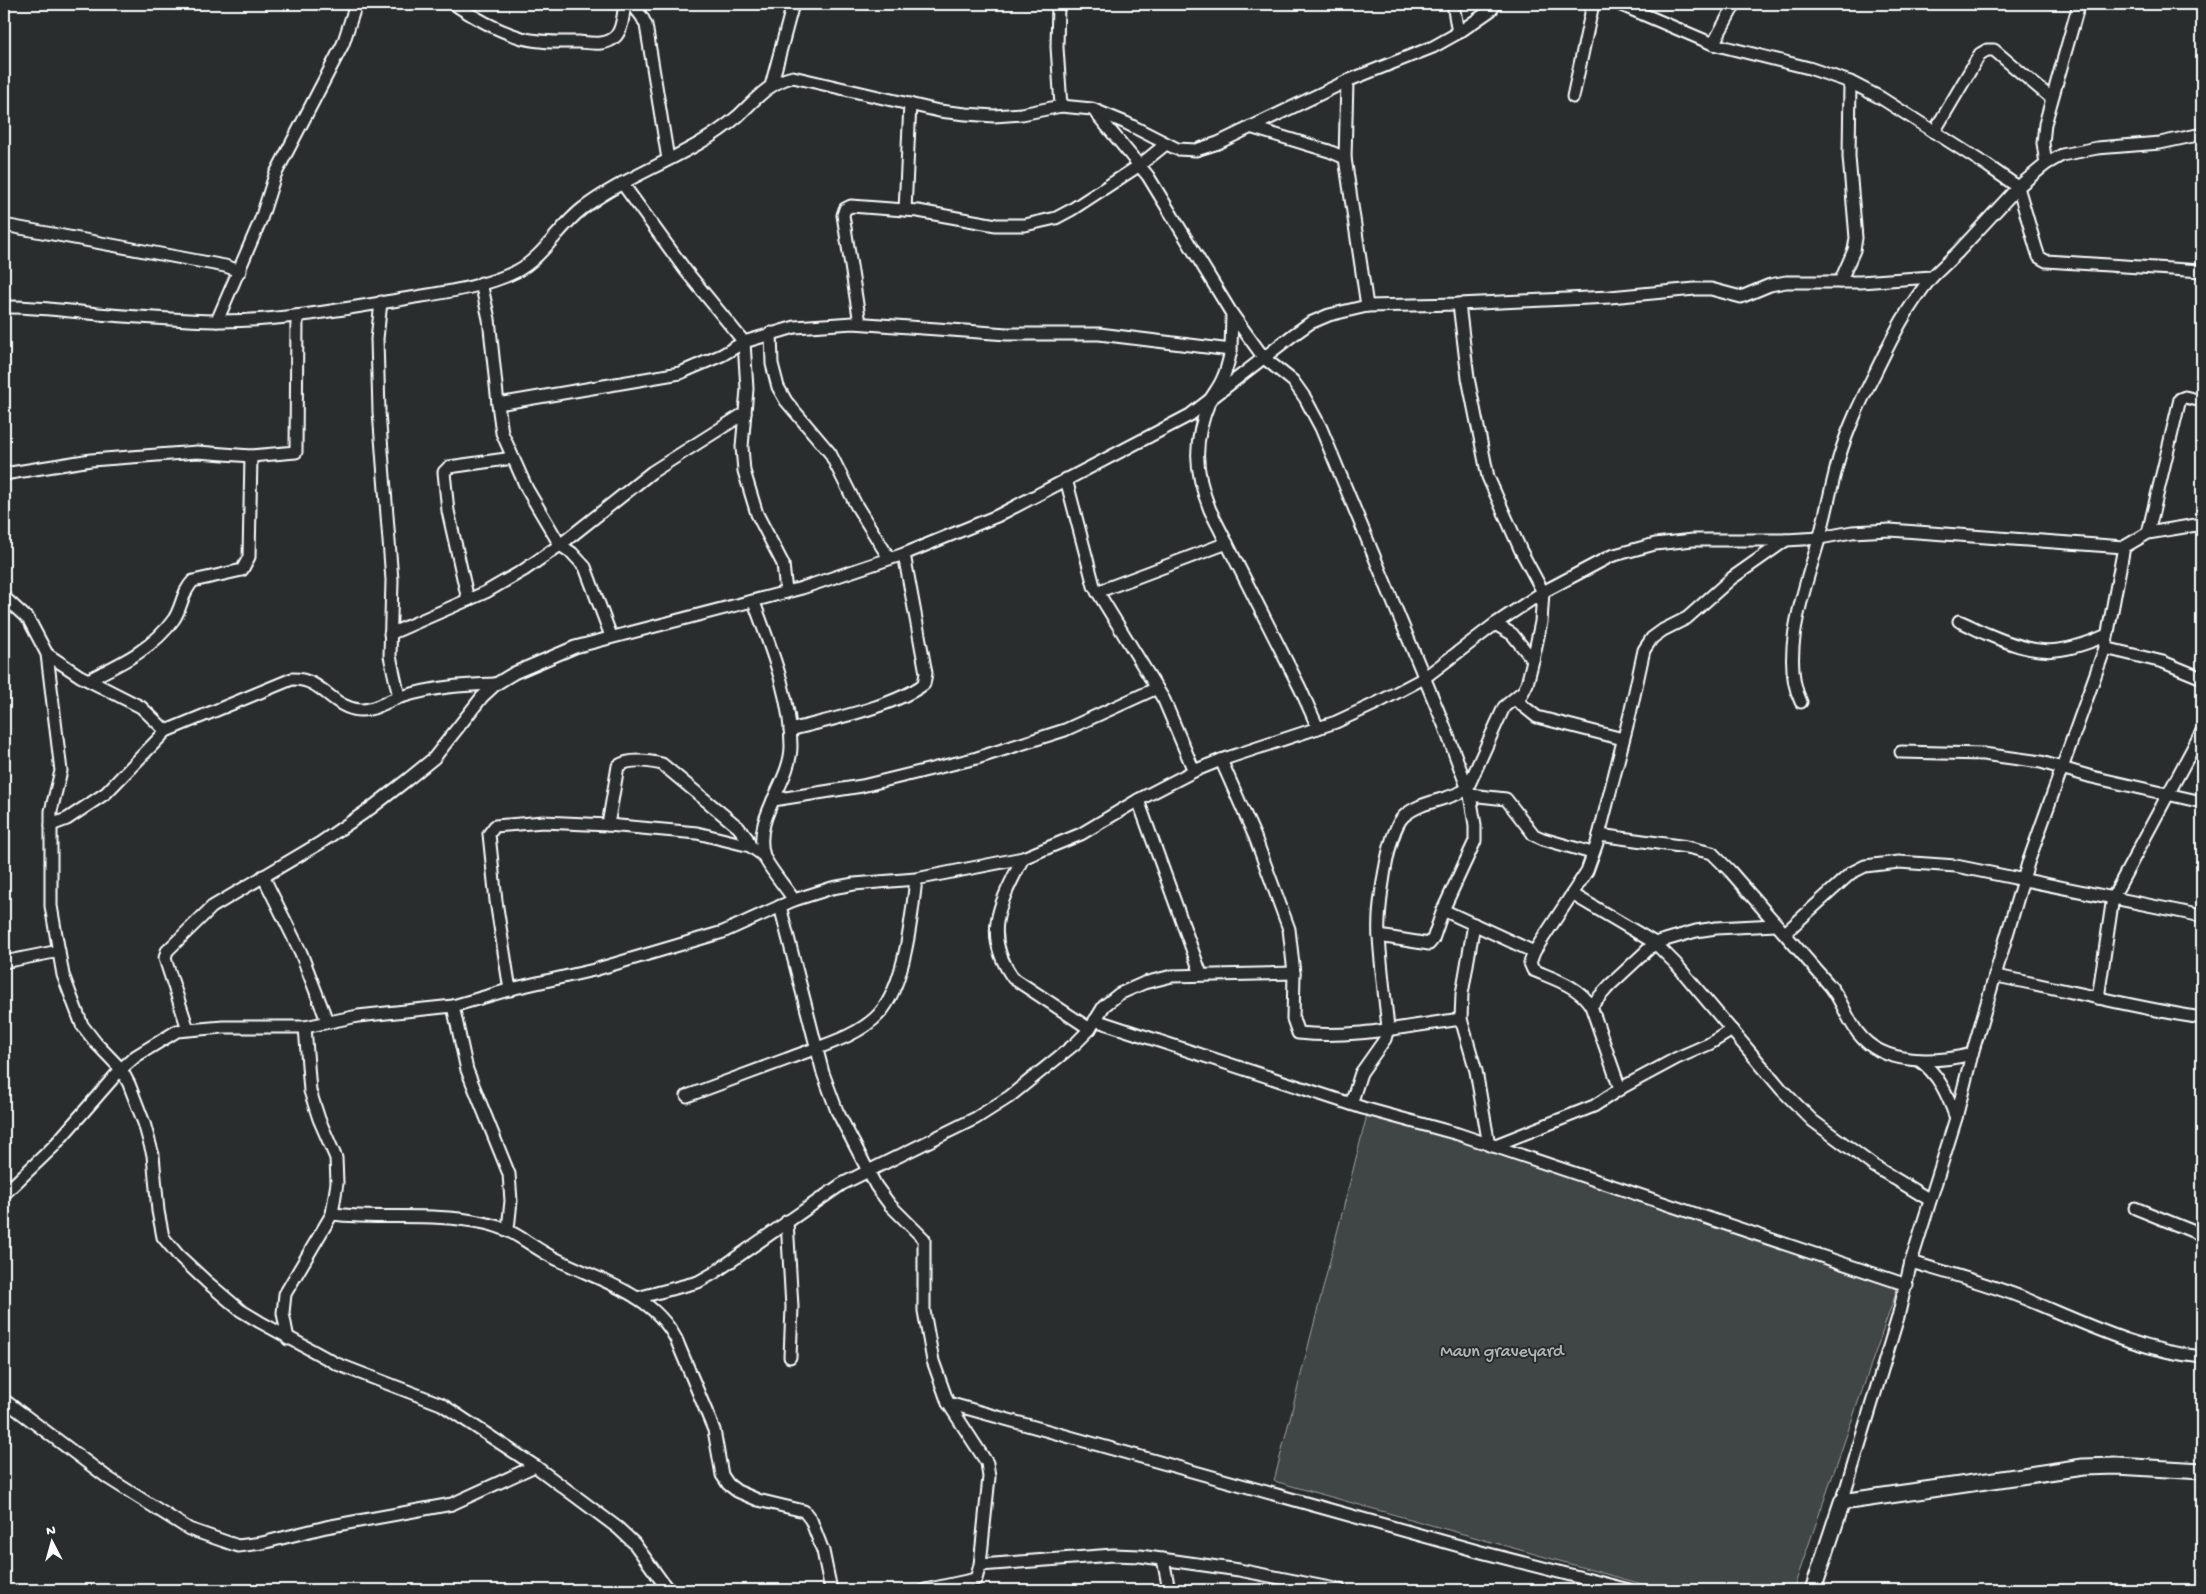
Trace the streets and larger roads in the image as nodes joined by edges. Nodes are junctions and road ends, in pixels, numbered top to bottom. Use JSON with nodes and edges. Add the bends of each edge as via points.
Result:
{"nodes":[{"id":1,"x":356,"y":4,"type":"edge"},
{"id":2,"x":454,"y":4,"type":"edge"},
{"id":3,"x":625,"y":4,"type":"edge"},
{"id":4,"x":632,"y":4,"type":"edge"},
{"id":5,"x":793,"y":4,"type":"edge"},
{"id":6,"x":1058,"y":4,"type":"edge"},
{"id":7,"x":1453,"y":4,"type":"edge"},
{"id":8,"x":1496,"y":4,"type":"edge"},
{"id":9,"x":1593,"y":4,"type":"edge"},
{"id":10,"x":1619,"y":4,"type":"edge"},
{"id":11,"x":1735,"y":4,"type":"edge"},
{"id":12,"x":2079,"y":4,"type":"edge"},
{"id":13,"x":1458,"y":33,"type":"junction"},
{"id":14,"x":1713,"y":44,"type":"junction"},
{"id":15,"x":1347,"y":81,"type":"junction"},
{"id":16,"x":1850,"y":82,"type":"junction"},
{"id":17,"x":771,"y":86,"type":"junction"},
{"id":18,"x":1573,"y":97,"type":"dead end"},
{"id":19,"x":2051,"y":98,"type":"junction"},
{"id":20,"x":910,"y":104,"type":"junction"},
{"id":21,"x":1061,"y":106,"type":"junction"},
{"id":22,"x":1092,"y":108,"type":"junction"},
{"id":23,"x":1250,"y":127,"type":"junction"},
{"id":24,"x":1934,"y":132,"type":"junction"},
{"id":25,"x":2202,"y":134,"type":"edge"},
{"id":26,"x":1166,"y":144,"type":"junction"},
{"id":27,"x":1345,"y":158,"type":"junction"},
{"id":28,"x":668,"y":159,"type":"junction"},
{"id":29,"x":2046,"y":164,"type":"junction"},
{"id":30,"x":1140,"y":165,"type":"junction"},
{"id":31,"x":622,"y":183,"type":"junction"},
{"id":32,"x":2018,"y":187,"type":"junction"},
{"id":33,"x":905,"y":210,"type":"junction"},
{"id":34,"x":4,"y":225,"type":"edge"},
{"id":35,"x":240,"y":271,"type":"junction"},
{"id":36,"x":2202,"y":271,"type":"edge"},
{"id":37,"x":1932,"y":276,"type":"junction"},
{"id":38,"x":1840,"y":282,"type":"junction"},
{"id":39,"x":481,"y":283,"type":"junction"},
{"id":40,"x":381,"y":302,"type":"junction"},
{"id":41,"x":1459,"y":304,"type":"junction"},
{"id":42,"x":1367,"y":306,"type":"junction"},
{"id":43,"x":4,"y":308,"type":"edge"},
{"id":44,"x":1232,"y":314,"type":"junction"},
{"id":45,"x":297,"y":316,"type":"junction"},
{"id":46,"x":217,"y":321,"type":"junction"},
{"id":47,"x":860,"y":323,"type":"junction"},
{"id":48,"x":771,"y":333,"type":"junction"},
{"id":49,"x":744,"y":342,"type":"junction"},
{"id":50,"x":1231,"y":350,"type":"junction"},
{"id":51,"x":1264,"y":358,"type":"junction"},
{"id":52,"x":1210,"y":400,"type":"junction"},
{"id":53,"x":2202,"y":401,"type":"edge"},
{"id":54,"x":498,"y":404,"type":"junction"},
{"id":55,"x":745,"y":413,"type":"junction"},
{"id":56,"x":251,"y":456,"type":"junction"},
{"id":57,"x":513,"y":458,"type":"junction"},
{"id":58,"x":4,"y":474,"type":"edge"},
{"id":59,"x":1066,"y":479,"type":"junction"},
{"id":60,"x":2202,"y":524,"type":"edge"},
{"id":61,"x":2148,"y":533,"type":"junction"},
{"id":62,"x":1820,"y":538,"type":"junction"},
{"id":63,"x":1786,"y":540,"type":"junction"},
{"id":64,"x":1227,"y":543,"type":"junction"},
{"id":65,"x":560,"y":545,"type":"junction"},
{"id":66,"x":2124,"y":547,"type":"junction"},
{"id":67,"x":904,"y":554,"type":"junction"},
{"id":68,"x":889,"y":558,"type":"junction"},
{"id":69,"x":786,"y":592,"type":"junction"},
{"id":70,"x":1097,"y":592,"type":"junction"},
{"id":71,"x":1543,"y":592,"type":"junction"},
{"id":72,"x":4,"y":597,"type":"edge"},
{"id":73,"x":468,"y":600,"type":"junction"},
{"id":74,"x":754,"y":602,"type":"junction"},
{"id":75,"x":1959,"y":621,"type":"dead end"},
{"id":76,"x":1495,"y":624,"type":"junction"},
{"id":77,"x":390,"y":634,"type":"junction"},
{"id":78,"x":2106,"y":635,"type":"junction"},
{"id":79,"x":611,"y":636,"type":"junction"},
{"id":80,"x":2105,"y":648,"type":"junction"},
{"id":81,"x":47,"y":654,"type":"junction"},
{"id":82,"x":1533,"y":660,"type":"junction"},
{"id":83,"x":1424,"y":678,"type":"junction"},
{"id":84,"x":2202,"y":678,"type":"edge"},
{"id":85,"x":88,"y":680,"type":"junction"},
{"id":86,"x":496,"y":684,"type":"junction"},
{"id":87,"x":1157,"y":688,"type":"junction"},
{"id":88,"x":1522,"y":693,"type":"junction"},
{"id":89,"x":399,"y":697,"type":"junction"},
{"id":90,"x":1801,"y":702,"type":"dead end"},
{"id":91,"x":1318,"y":728,"type":"junction"},
{"id":92,"x":790,"y":730,"type":"junction"},
{"id":93,"x":2202,"y":730,"type":"edge"},
{"id":94,"x":166,"y":731,"type":"junction"},
{"id":95,"x":1623,"y":739,"type":"junction"},
{"id":96,"x":1901,"y":752,"type":"dead end"},
{"id":97,"x":1220,"y":760,"type":"junction"},
{"id":98,"x":2061,"y":767,"type":"junction"},
{"id":99,"x":1194,"y":771,"type":"junction"},
{"id":100,"x":1468,"y":792,"type":"junction"},
{"id":101,"x":2168,"y":794,"type":"junction"},
{"id":102,"x":773,"y":800,"type":"junction"},
{"id":103,"x":1138,"y":800,"type":"junction"},
{"id":104,"x":2202,"y":802,"type":"edge"},
{"id":105,"x":51,"y":825,"type":"junction"},
{"id":106,"x":608,"y":825,"type":"junction"},
{"id":107,"x":1599,"y":835,"type":"junction"},
{"id":108,"x":750,"y":846,"type":"junction"},
{"id":109,"x":1592,"y":853,"type":"junction"},
{"id":110,"x":764,"y":856,"type":"junction"},
{"id":111,"x":1022,"y":858,"type":"junction"},
{"id":112,"x":263,"y":876,"type":"junction"},
{"id":113,"x":916,"y":879,"type":"junction"},
{"id":114,"x":2023,"y":880,"type":"junction"},
{"id":115,"x":1572,"y":894,"type":"junction"},
{"id":116,"x":2114,"y":897,"type":"junction"},
{"id":117,"x":794,"y":900,"type":"junction"},
{"id":118,"x":780,"y":906,"type":"junction"},
{"id":119,"x":1443,"y":910,"type":"junction"},
{"id":120,"x":2202,"y":916,"type":"edge"},
{"id":121,"x":1474,"y":924,"type":"junction"},
{"id":122,"x":1780,"y":929,"type":"junction"},
{"id":123,"x":1379,"y":936,"type":"junction"},
{"id":124,"x":1655,"y":943,"type":"junction"},
{"id":125,"x":59,"y":951,"type":"junction"},
{"id":126,"x":1534,"y":952,"type":"junction"},
{"id":127,"x":4,"y":962,"type":"edge"},
{"id":128,"x":1294,"y":973,"type":"junction"},
{"id":129,"x":1201,"y":974,"type":"junction"},
{"id":130,"x":1996,"y":976,"type":"junction"},
{"id":131,"x":510,"y":990,"type":"junction"},
{"id":132,"x":2098,"y":998,"type":"junction"},
{"id":133,"x":453,"y":1006,"type":"junction"},
{"id":134,"x":1592,"y":1006,"type":"junction"},
{"id":135,"x":2202,"y":1018,"type":"edge"},
{"id":136,"x":1461,"y":1019,"type":"junction"},
{"id":137,"x":327,"y":1021,"type":"junction"},
{"id":138,"x":1093,"y":1025,"type":"junction"},
{"id":139,"x":305,"y":1027,"type":"junction"},
{"id":140,"x":1388,"y":1028,"type":"junction"},
{"id":141,"x":188,"y":1029,"type":"junction"},
{"id":142,"x":1732,"y":1030,"type":"junction"},
{"id":143,"x":817,"y":1048,"type":"junction"},
{"id":144,"x":1972,"y":1054,"type":"junction"},
{"id":145,"x":1919,"y":1060,"type":"junction"},
{"id":146,"x":121,"y":1068,"type":"junction"},
{"id":147,"x":1620,"y":1089,"type":"junction"},
{"id":148,"x":687,"y":1096,"type":"dead end"},
{"id":149,"x":1351,"y":1104,"type":"junction"},
{"id":150,"x":1956,"y":1118,"type":"junction"},
{"id":151,"x":1491,"y":1146,"type":"junction"},
{"id":152,"x":869,"y":1169,"type":"junction"},
{"id":153,"x":4,"y":1194,"type":"edge"},
{"id":154,"x":1930,"y":1200,"type":"junction"},
{"id":155,"x":2135,"y":1208,"type":"dead end"},
{"id":156,"x":332,"y":1214,"type":"junction"},
{"id":157,"x":788,"y":1221,"type":"junction"},
{"id":158,"x":508,"y":1229,"type":"junction"},
{"id":159,"x":2202,"y":1235,"type":"edge"},
{"id":160,"x":1911,"y":1262,"type":"junction"},
{"id":161,"x":1907,"y":1285,"type":"junction"},
{"id":162,"x":637,"y":1298,"type":"junction"},
{"id":163,"x":288,"y":1338,"type":"junction"},
{"id":164,"x":2202,"y":1357,"type":"edge"},
{"id":165,"x":790,"y":1358,"type":"dead end"},
{"id":166,"x":4,"y":1400,"type":"edge"},
{"id":167,"x":948,"y":1403,"type":"junction"},
{"id":168,"x":535,"y":1466,"type":"junction"},
{"id":169,"x":2202,"y":1471,"type":"edge"},
{"id":170,"x":1842,"y":1502,"type":"junction"},
{"id":171,"x":1163,"y":1558,"type":"junction"},
{"id":172,"x":980,"y":1565,"type":"junction"},
{"id":173,"x":974,"y":1585,"type":"edge"},
{"id":174,"x":668,"y":1590,"type":"edge"},
{"id":175,"x":831,"y":1590,"type":"edge"},
{"id":176,"x":926,"y":1590,"type":"edge"},
{"id":177,"x":1169,"y":1590,"type":"edge"},
{"id":178,"x":1340,"y":1590,"type":"edge"},
{"id":179,"x":1629,"y":1590,"type":"edge"},
{"id":180,"x":1813,"y":1590,"type":"edge"}],
"edges":[{"from":1,"to":35,"type":"street","via":[[342,44],[275,175]]},
{"from":2,"to":3,"type":"street","via":[[478,19],[524,38],[596,43],[609,42],[616,36]]},
{"from":4,"to":28,"type":"street","via":[[646,25]]},
{"from":5,"to":17,"type":"street"},
{"from":6,"to":21,"type":"street"},
{"from":7,"to":13,"type":"street"},
{"from":8,"to":13,"type":"street"},
{"from":9,"to":18,"type":"street"},
{"from":10,"to":14,"type":"street"},
{"from":11,"to":14,"type":"street"},
{"from":12,"to":19,"type":"street"},
{"from":13,"to":15,"type":"street"},
{"from":14,"to":16,"type":"street","via":[[1809,68]]},
{"from":15,"to":23,"type":"street"},
{"from":15,"to":27,"type":"street"},
{"from":16,"to":24,"type":"street"},
{"from":16,"to":38,"type":"street","via":[[1849,157],[1856,238]]},
{"from":17,"to":20,"type":"street","via":[[788,78],[805,78]]},
{"from":17,"to":28,"type":"street","via":[[724,127]]},
{"from":19,"to":24,"type":"street","via":[[1994,50],[1987,50],[1980,54]]},
{"from":19,"to":29,"type":"street","via":[[2043,144]]},
{"from":20,"to":21,"type":"street","via":[[939,111],[994,116]]},
{"from":20,"to":33,"type":"street"},
{"from":21,"to":22,"type":"street"},
{"from":22,"to":26,"type":"street"},
{"from":22,"to":30,"type":"street"},
{"from":23,"to":26,"type":"street","via":[[1196,150],[1177,149]]},
{"from":23,"to":27,"type":"street","via":[[1329,150]]},
{"from":24,"to":32,"type":"street"},
{"from":25,"to":29,"type":"street","via":[[2160,143],[2071,153]]},
{"from":26,"to":30,"type":"street"},
{"from":27,"to":42,"type":"street"},
{"from":28,"to":31,"type":"street"},
{"from":29,"to":32,"type":"street"},
{"from":30,"to":33,"type":"street","via":[[1056,218],[1025,225],[996,225]]},
{"from":30,"to":44,"type":"street"},
{"from":31,"to":39,"type":"street","via":[[580,210],[517,271]]},
{"from":31,"to":49,"type":"street","via":[[686,271]]},
{"from":32,"to":36,"type":"street","via":[[2039,257],[2046,261]]},
{"from":32,"to":37,"type":"street"},
{"from":33,"to":47,"type":"street","via":[[851,206],[845,209],[843,215]]},
{"from":34,"to":35,"type":"street"},
{"from":35,"to":46,"type":"street"},
{"from":37,"to":38,"type":"street"},
{"from":37,"to":62,"type":"street","via":[[1912,300],[1854,415]]},
{"from":38,"to":41,"type":"street","via":[[1786,282],[1741,297],[1711,289],[1695,289],[1610,298]]},
{"from":39,"to":40,"type":"street"},
{"from":39,"to":54,"type":"street","via":[[489,319]]},
{"from":40,"to":45,"type":"street"},
{"from":40,"to":77,"type":"street","via":[[377,377],[392,580]]},
{"from":41,"to":42,"type":"street"},
{"from":41,"to":71,"type":"street","via":[[1468,378],[1488,477]]},
{"from":42,"to":51,"type":"street","via":[[1310,323]]},
{"from":43,"to":46,"type":"street"},
{"from":44,"to":50,"type":"street"},
{"from":44,"to":51,"type":"street"},
{"from":45,"to":46,"type":"street"},
{"from":45,"to":56,"type":"street","via":[[297,449],[294,452]]},
{"from":47,"to":48,"type":"street","via":[[802,326]]},
{"from":47,"to":50,"type":"street","via":[[1007,334],[1099,334]]},
{"from":48,"to":49,"type":"street"},
{"from":48,"to":68,"type":"street","via":[[772,364],[778,388],[830,453],[856,505]]},
{"from":49,"to":54,"type":"street","via":[[680,373]]},
{"from":49,"to":55,"type":"street","via":[[747,365]]},
{"from":50,"to":52,"type":"street","via":[[1222,379]]},
{"from":51,"to":52,"type":"street"},
{"from":51,"to":83,"type":"street","via":[[1293,381],[1321,428]]},
{"from":52,"to":59,"type":"street","via":[[1169,427]]},
{"from":52,"to":64,"type":"street","via":[[1197,448],[1196,466],[1207,503]]},
{"from":53,"to":61,"type":"street","via":[[2185,396],[2180,400]]},
{"from":54,"to":57,"type":"street","via":[[502,433]]},
{"from":55,"to":65,"type":"street","via":[[652,472]]},
{"from":55,"to":69,"type":"street","via":[[744,471],[757,514],[783,564]]},
{"from":56,"to":58,"type":"street","via":[[197,452],[91,460]]},
{"from":56,"to":85,"type":"street","via":[[249,557],[242,570],[193,581],[187,586],[175,617],[153,642],[126,662]]},
{"from":57,"to":65,"type":"street"},
{"from":57,"to":73,"type":"street","via":[[449,467],[444,472],[448,512]]},
{"from":59,"to":67,"type":"street","via":[[997,516]]},
{"from":59,"to":70,"type":"street"},
{"from":60,"to":61,"type":"street"},
{"from":61,"to":66,"type":"street"},
{"from":62,"to":63,"type":"street"},
{"from":62,"to":66,"type":"street","via":[[1890,530]]},
{"from":62,"to":90,"type":"street","via":[[1803,592],[1794,637],[1796,687]]},
{"from":63,"to":71,"type":"street","via":[[1694,540],[1648,545],[1611,556]]},
{"from":63,"to":95,"type":"street","via":[[1732,578],[1687,618],[1652,638],[1644,650]]},
{"from":64,"to":70,"type":"street"},
{"from":64,"to":91,"type":"street"},
{"from":65,"to":73,"type":"street","via":[[506,581]]},
{"from":65,"to":79,"type":"street","via":[[585,567]]},
{"from":66,"to":78,"type":"street"},
{"from":67,"to":68,"type":"street"},
{"from":67,"to":92,"type":"street","via":[[926,673],[924,684],[875,706]]},
{"from":68,"to":69,"type":"street"},
{"from":69,"to":74,"type":"street"},
{"from":70,"to":87,"type":"street"},
{"from":71,"to":76,"type":"street"},
{"from":71,"to":82,"type":"street"},
{"from":72,"to":81,"type":"street","via":[[29,620]]},
{"from":73,"to":77,"type":"street"},
{"from":74,"to":79,"type":"street"},
{"from":74,"to":92,"type":"street","via":[[780,680]]},
{"from":75,"to":78,"type":"street","via":[[2033,650],[2074,649]]},
{"from":76,"to":82,"type":"street","via":[[1512,634]]},
{"from":76,"to":83,"type":"street"},
{"from":77,"to":89,"type":"street","via":[[390,656]]},
{"from":78,"to":80,"type":"street"},
{"from":79,"to":86,"type":"street","via":[[559,653]]},
{"from":80,"to":84,"type":"street","via":[[2163,662]]},
{"from":80,"to":98,"type":"street"},
{"from":81,"to":85,"type":"street"},
{"from":81,"to":105,"type":"street","via":[[61,771],[51,811]]},
{"from":82,"to":88,"type":"street","via":[[1532,671]]},
{"from":83,"to":91,"type":"street","via":[[1377,703]]},
{"from":83,"to":100,"type":"street"},
{"from":85,"to":94,"type":"street","via":[[141,707]]},
{"from":86,"to":89,"type":"street","via":[[450,686]]},
{"from":86,"to":112,"type":"street","via":[[434,758],[414,775],[320,843]]},
{"from":87,"to":99,"type":"street"},
{"from":87,"to":102,"type":"street","via":[[1065,730],[977,758],[862,786]]},
{"from":88,"to":95,"type":"street","via":[[1518,702],[1537,717]]},
{"from":88,"to":100,"type":"street","via":[[1504,707]]},
{"from":89,"to":94,"type":"street","via":[[361,710],[344,706],[311,681],[292,679]]},
{"from":91,"to":97,"type":"street"},
{"from":92,"to":102,"type":"street","via":[[789,760]]},
{"from":93,"to":101,"type":"street"},
{"from":94,"to":105,"type":"street","via":[[106,793],[67,819]]},
{"from":95,"to":107,"type":"street"},
{"from":96,"to":98,"type":"street","via":[[1983,754]]},
{"from":97,"to":99,"type":"street"},
{"from":97,"to":128,"type":"street","via":[[1284,911]]},
{"from":98,"to":101,"type":"street"},
{"from":98,"to":114,"type":"street"},
{"from":99,"to":103,"type":"street"},
{"from":100,"to":109,"type":"street","via":[[1506,799],[1534,835]]},
{"from":100,"to":119,"type":"street","via":[[1475,841]]},
{"from":100,"to":123,"type":"street","via":[[1417,807],[1397,824],[1385,874]]},
{"from":101,"to":104,"type":"street"},
{"from":101,"to":116,"type":"street"},
{"from":102,"to":110,"type":"street","via":[[764,826]]},
{"from":103,"to":111,"type":"street","via":[[1081,834]]},
{"from":103,"to":129,"type":"street"},
{"from":105,"to":125,"type":"street","via":[[51,906]]},
{"from":106,"to":108,"type":"street","via":[[697,833]]},
{"from":106,"to":108,"type":"street","via":[[618,766],[650,761],[662,764],[744,832]]},
{"from":106,"to":131,"type":"street","via":[[502,824],[489,834]]},
{"from":107,"to":109,"type":"street"},
{"from":107,"to":122,"type":"street","via":[[1712,853]]},
{"from":108,"to":110,"type":"street"},
{"from":109,"to":115,"type":"street","via":[[1587,871]]},
{"from":110,"to":117,"type":"street"},
{"from":111,"to":113,"type":"street"},
{"from":111,"to":138,"type":"street","via":[[1006,891],[996,924],[995,939],[999,952],[1013,978]]},
{"from":112,"to":137,"type":"street","via":[[301,953]]},
{"from":112,"to":141,"type":"street","via":[[212,907],[167,951],[165,958]]},
{"from":113,"to":117,"type":"street","via":[[854,884]]},
{"from":113,"to":143,"type":"street","via":[[906,946],[893,990],[880,1013],[863,1027]]},
{"from":114,"to":116,"type":"street"},
{"from":114,"to":122,"type":"street","via":[[1930,863],[1880,862],[1851,873]]},
{"from":114,"to":130,"type":"street"},
{"from":115,"to":124,"type":"street"},
{"from":115,"to":126,"type":"street"},
{"from":116,"to":120,"type":"street"},
{"from":116,"to":132,"type":"street"},
{"from":117,"to":118,"type":"street"},
{"from":118,"to":131,"type":"street","via":[[723,932],[594,970]]},
{"from":118,"to":143,"type":"street"},
{"from":119,"to":121,"type":"street"},
{"from":119,"to":123,"type":"street","via":[[1429,944]]},
{"from":121,"to":126,"type":"street"},
{"from":121,"to":136,"type":"street"},
{"from":122,"to":124,"type":"street","via":[[1716,928]]},
{"from":122,"to":145,"type":"street","via":[[1835,992],[1866,1041],[1885,1053]]},
{"from":123,"to":140,"type":"street"},
{"from":124,"to":134,"type":"street"},
{"from":124,"to":142,"type":"street"},
{"from":125,"to":127,"type":"street"},
{"from":125,"to":146,"type":"street","via":[[63,975],[82,1025]]},
{"from":126,"to":134,"type":"street","via":[[1530,963],[1533,970],[1573,989]]},
{"from":128,"to":129,"type":"street"},
{"from":128,"to":140,"type":"street","via":[[1293,1019],[1298,1032],[1330,1034]]},
{"from":129,"to":138,"type":"street","via":[[1172,976],[1119,994],[1104,1006]]},
{"from":130,"to":132,"type":"street"},
{"from":130,"to":144,"type":"street"},
{"from":131,"to":133,"type":"street"},
{"from":132,"to":135,"type":"street"},
{"from":133,"to":137,"type":"street"},
{"from":133,"to":158,"type":"street","via":[[467,1070],[509,1174]]},
{"from":134,"to":147,"type":"street"},
{"from":136,"to":140,"type":"street"},
{"from":136,"to":151,"type":"street","via":[[1476,1071]]},
{"from":137,"to":139,"type":"street"},
{"from":138,"to":149,"type":"street"},
{"from":138,"to":152,"type":"street","via":[[1009,1098],[943,1135]]},
{"from":139,"to":141,"type":"street"},
{"from":139,"to":156,"type":"street","via":[[310,1091],[318,1119],[336,1158],[337,1183]]},
{"from":140,"to":149,"type":"street","via":[[1380,1047],[1361,1073]]},
{"from":141,"to":146,"type":"street","via":[[177,1031]]},
{"from":142,"to":147,"type":"street"},
{"from":142,"to":154,"type":"street","via":[[1782,1090],[1813,1121],[1874,1166]]},
{"from":143,"to":148,"type":"street"},
{"from":143,"to":152,"type":"street","via":[[837,1111]]},
{"from":144,"to":145,"type":"street"},
{"from":144,"to":150,"type":"street"},
{"from":145,"to":150,"type":"street","via":[[1933,1071],[1943,1086]]},
{"from":146,"to":153,"type":"street","via":[[53,1147]]},
{"from":146,"to":163,"type":"street","via":[[144,1123],[152,1154],[164,1236],[178,1255],[240,1310]]},
{"from":147,"to":151,"type":"street","via":[[1594,1106]]},
{"from":149,"to":151,"type":"street"},
{"from":150,"to":154,"type":"street"},
{"from":151,"to":161,"type":"street"},
{"from":152,"to":157,"type":"street"},
{"from":152,"to":167,"type":"street","via":[[876,1186],[890,1205],[924,1239],[926,1327],[933,1361]]},
{"from":154,"to":160,"type":"street"},
{"from":155,"to":159,"type":"street"},
{"from":156,"to":158,"type":"street","via":[[464,1220]]},
{"from":156,"to":163,"type":"street","via":[[285,1294],[283,1313]]},
{"from":157,"to":162,"type":"street","via":[[698,1282]]},
{"from":157,"to":165,"type":"street","via":[[792,1307]]},
{"from":158,"to":162,"type":"street","via":[[546,1254],[589,1272]]},
{"from":160,"to":161,"type":"street"},
{"from":160,"to":164,"type":"street","via":[[2018,1296],[2122,1339]]},
{"from":161,"to":170,"type":"street"},
{"from":162,"to":175,"type":"street","via":[[660,1315],[676,1339],[714,1430],[722,1475],[737,1491],[758,1500],[804,1510],[823,1551]]},
{"from":163,"to":168,"type":"street","via":[[337,1364],[441,1404]]},
{"from":166,"to":168,"type":"street","via":[[108,1478],[189,1529],[238,1546],[262,1544],[326,1527],[452,1504]]},
{"from":167,"to":172,"type":"street","via":[[987,1463],[989,1477]]},
{"from":167,"to":179,"type":"street"},
{"from":168,"to":174,"type":"street","via":[[618,1528],[634,1543]]},
{"from":169,"to":170,"type":"street","via":[[2100,1465]]},
{"from":170,"to":180,"type":"street"},
{"from":171,"to":172,"type":"street","via":[[1113,1555]]},
{"from":171,"to":177,"type":"street"},
{"from":171,"to":178,"type":"street"},
{"from":172,"to":173,"type":"street"},
{"from":173,"to":176,"type":"street"}]}
